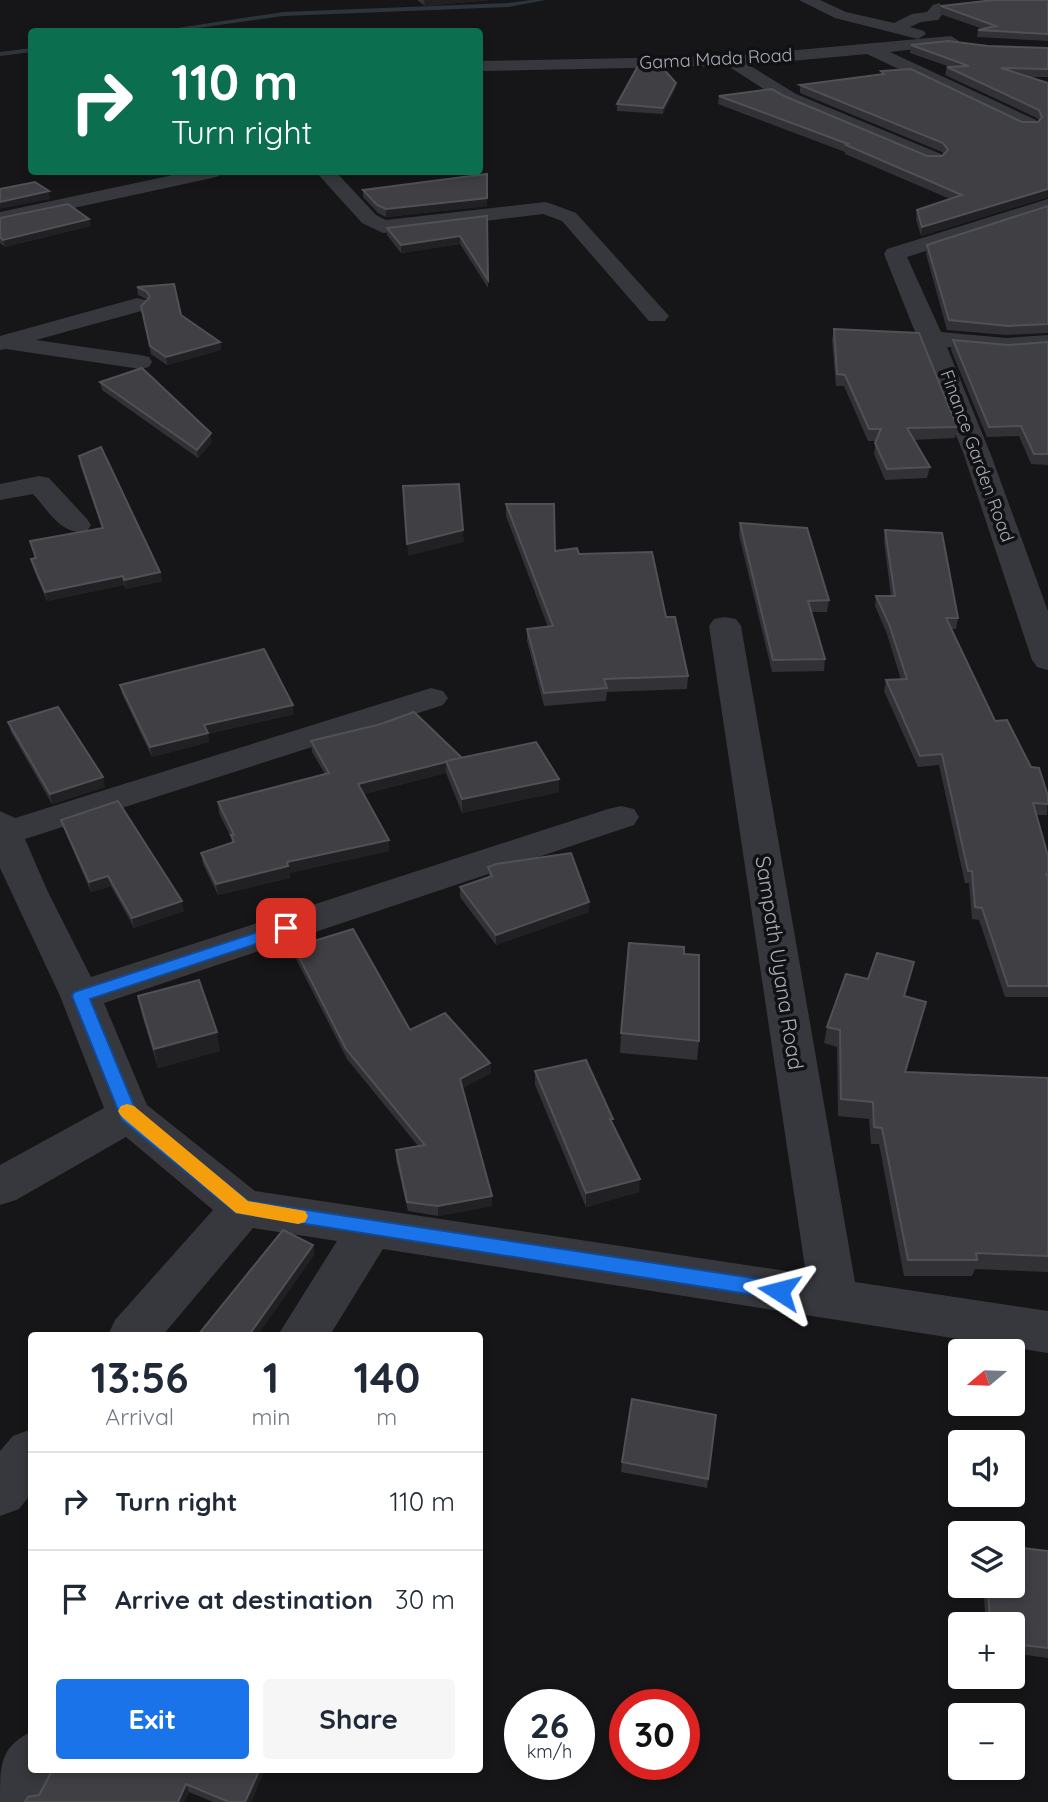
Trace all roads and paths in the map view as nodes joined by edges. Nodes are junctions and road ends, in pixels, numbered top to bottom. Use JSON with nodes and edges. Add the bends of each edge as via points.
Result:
{"nodes":[{"id":1,"x":807,"y":0,"type":"edge"},
{"id":2,"x":939,"y":8,"type":"edge"},
{"id":3,"x":895,"y":29,"type":"junction"},
{"id":4,"x":871,"y":48,"type":"junction"},
{"id":5,"x":732,"y":61,"type":"junction"},
{"id":6,"x":483,"y":66,"type":"edge"},
{"id":7,"x":1029,"y":124,"type":"edge"},
{"id":8,"x":933,"y":158,"type":"edge"},
{"id":9,"x":198,"y":175,"type":"edge"},
{"id":10,"x":329,"y":175,"type":"edge"},
{"id":11,"x":1048,"y":205,"type":"edge"},
{"id":12,"x":0,"y":218,"type":"edge"},
{"id":13,"x":136,"y":305,"type":"dead end"},
{"id":14,"x":657,"y":316,"type":"dead end"},
{"id":15,"x":933,"y":338,"type":"junction"},
{"id":16,"x":1048,"y":342,"type":"edge"},
{"id":17,"x":0,"y":343,"type":"edge"},
{"id":18,"x":140,"y":362,"type":"dead end"},
{"id":19,"x":0,"y":492,"type":"edge"},
{"id":20,"x":77,"y":525,"type":"dead end"},
{"id":21,"x":1035,"y":578,"type":"edge"},
{"id":22,"x":725,"y":626,"type":"dead end"},
{"id":23,"x":1048,"y":660,"type":"edge"},
{"id":24,"x":431,"y":698,"type":"dead end"},
{"id":25,"x":621,"y":817,"type":"dead end"},
{"id":26,"x":2,"y":828,"type":"edge"},
{"id":27,"x":14,"y":896,"type":"edge"},
{"id":28,"x":80,"y":996,"type":"junction"},
{"id":29,"x":129,"y":1115,"type":"junction"},
{"id":30,"x":0,"y":1187,"type":"edge"},
{"id":31,"x":243,"y":1208,"type":"junction"},
{"id":32,"x":371,"y":1228,"type":"junction"},
{"id":33,"x":834,"y":1299,"type":"junction"},
{"id":34,"x":136,"y":1332,"type":"edge"},
{"id":35,"x":305,"y":1332,"type":"edge"},
{"id":36,"x":1048,"y":1332,"type":"edge"},
{"id":37,"x":28,"y":1459,"type":"edge"},
{"id":38,"x":0,"y":1491,"type":"edge"},
{"id":39,"x":28,"y":1766,"type":"edge"},
{"id":40,"x":5,"y":1802,"type":"edge"}],
"edges":[{"from":1,"to":3,"type":"street","via":[[841,15]]},
{"from":2,"to":3,"type":"street","via":[[932,17],[918,17]]},
{"from":3,"to":4,"type":"street","name":"Gama Mada Road","via":[[958,43]]},
{"from":4,"to":5,"type":"street","name":"Gama Mada Road"},
{"from":4,"to":7,"type":"street"},
{"from":5,"to":6,"type":"street","name":"Gama Mada Road"},
{"from":5,"to":8,"type":"street","via":[[790,98]]},
{"from":9,"to":12,"type":"street"},
{"from":10,"to":14,"type":"street","via":[[369,219],[383,227],[545,208],[569,217]]},
{"from":11,"to":15,"type":"street","name":"Finance Garden Road","via":[[895,254]]},
{"from":13,"to":17,"type":"street"},
{"from":15,"to":16,"type":"street","name":"Finance Garden Road","via":[[1006,345]]},
{"from":15,"to":21,"type":"street","name":"Finance Garden Road"},
{"from":17,"to":18,"type":"street"},
{"from":19,"to":20,"type":"street","via":[[39,484]]},
{"from":21,"to":23,"type":"street","name":"Finance Garden Road"},
{"from":22,"to":33,"type":"street","name":"Sampath Uyana Road"},
{"from":24,"to":26,"type":"street"},
{"from":25,"to":28,"type":"street"},
{"from":26,"to":27,"type":"street"},
{"from":27,"to":28,"type":"street"},
{"from":28,"to":29,"type":"street"},
{"from":29,"to":30,"type":"street"},
{"from":29,"to":31,"type":"street"},
{"from":31,"to":32,"type":"street"},
{"from":31,"to":34,"type":"street"},
{"from":32,"to":33,"type":"street"},
{"from":32,"to":35,"type":"street"},
{"from":33,"to":36,"type":"street"},
{"from":37,"to":38,"type":"street"},
{"from":39,"to":40,"type":"street"}]}
